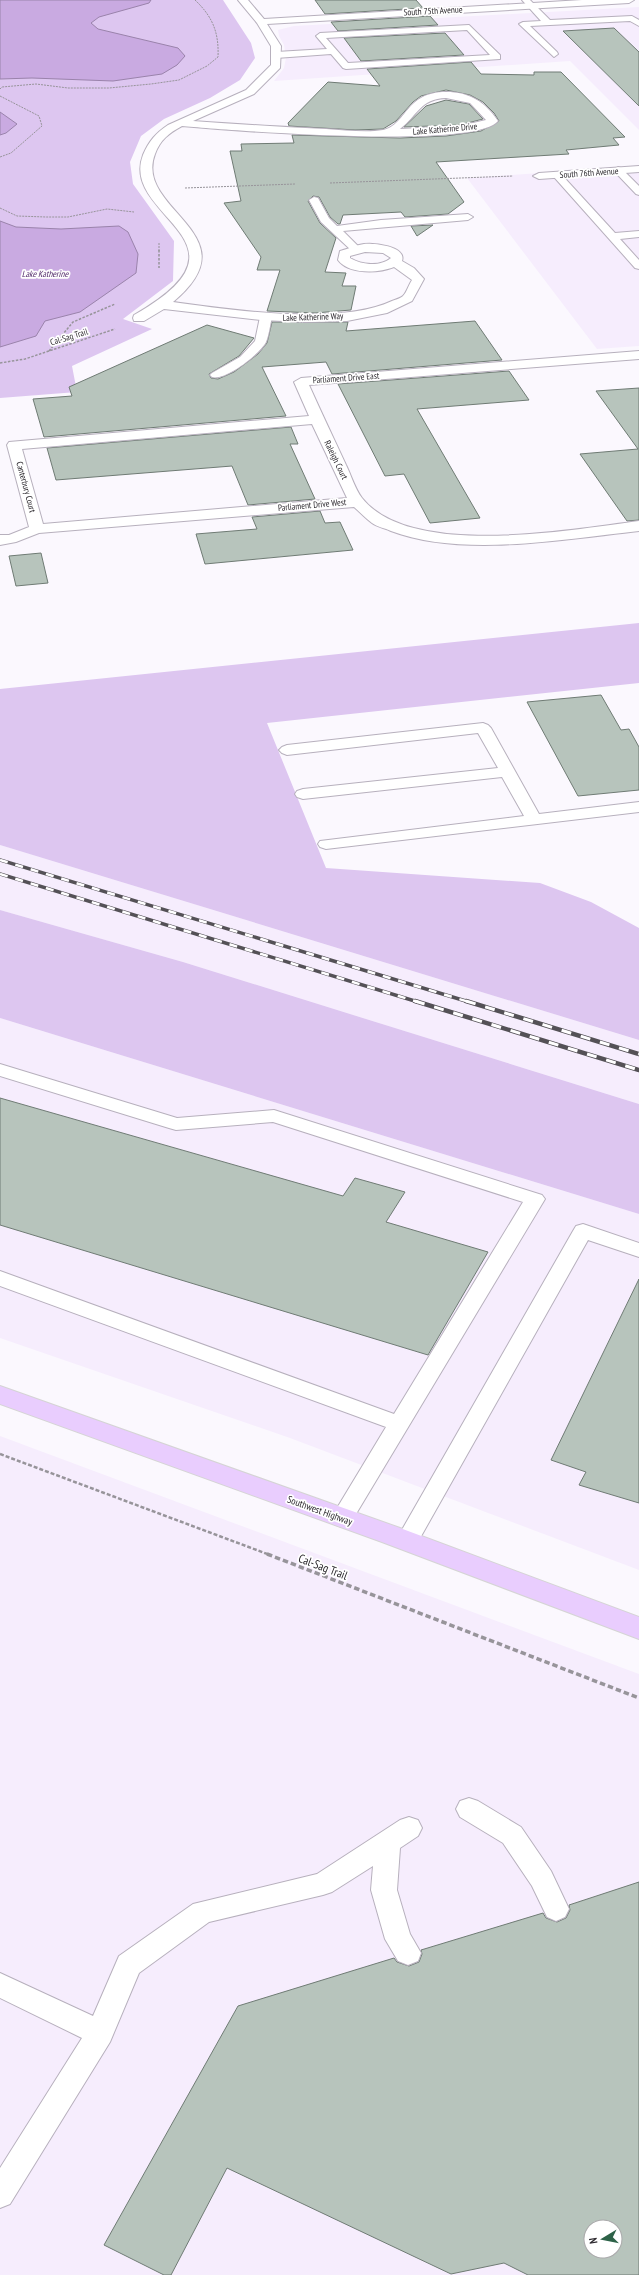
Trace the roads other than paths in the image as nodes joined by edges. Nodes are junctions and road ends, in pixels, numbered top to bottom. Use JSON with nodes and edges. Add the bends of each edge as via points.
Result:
{"nodes":[{"id":1,"x":243,"y":0,"type":"edge"},
{"id":2,"x":629,"y":0,"type":"edge"},
{"id":3,"x":529,"y":3,"type":"edge"},
{"id":4,"x":375,"y":5,"type":"dead end"},
{"id":5,"x":409,"y":12,"type":"junction"},
{"id":6,"x":383,"y":14,"type":"junction"},
{"id":7,"x":261,"y":22,"type":"junction"},
{"id":8,"x":548,"y":23,"type":"junction"},
{"id":9,"x":639,"y":24,"type":"edge"},
{"id":10,"x":422,"y":30,"type":"junction"},
{"id":11,"x":333,"y":52,"type":"junction"},
{"id":12,"x":554,"y":54,"type":"dead end"},
{"id":13,"x":276,"y":55,"type":"junction"},
{"id":14,"x":180,"y":123,"type":"junction"},
{"id":15,"x":386,"y":133,"type":"junction"},
{"id":16,"x":639,"y":169,"type":"edge"},
{"id":17,"x":618,"y":170,"type":"junction"},
{"id":18,"x":558,"y":175,"type":"junction"},
{"id":19,"x":539,"y":176,"type":"dead end"},
{"id":20,"x":639,"y":192,"type":"edge"},
{"id":21,"x":314,"y":200,"type":"dead end"},
{"id":22,"x":468,"y":217,"type":"dead end"},
{"id":23,"x":334,"y":229,"type":"junction"},
{"id":24,"x":639,"y":234,"type":"edge"},
{"id":25,"x":612,"y":236,"type":"junction"},
{"id":26,"x":356,"y":249,"type":"junction"},
{"id":27,"x":395,"y":262,"type":"junction"},
{"id":28,"x":639,"y":266,"type":"edge"},
{"id":29,"x":164,"y":305,"type":"junction"},
{"id":30,"x":139,"y":318,"type":"road end"},
{"id":31,"x":266,"y":318,"type":"junction"},
{"id":32,"x":639,"y":355,"type":"edge"},
{"id":33,"x":216,"y":375,"type":"dead end"},
{"id":34,"x":317,"y":419,"type":"junction"},
{"id":35,"x":356,"y":502,"type":"junction"},
{"id":36,"x":639,"y":526,"type":"edge"},
{"id":37,"x":37,"y":529,"type":"junction"},
{"id":38,"x":0,"y":540,"type":"edge"},
{"id":39,"x":286,"y":750,"type":"dead end"},
{"id":40,"x":508,"y":772,"type":"junction"},
{"id":41,"x":303,"y":794,"type":"dead end"},
{"id":42,"x":639,"y":807,"type":"edge"},
{"id":43,"x":534,"y":820,"type":"junction"},
{"id":44,"x":326,"y":844,"type":"dead end"},
{"id":45,"x":0,"y":1070,"type":"edge"},
{"id":46,"x":639,"y":1250,"type":"edge"},
{"id":47,"x":0,"y":1278,"type":"edge"},
{"id":48,"x":0,"y":1395,"type":"edge"},
{"id":49,"x":400,"y":1424,"type":"junction"},
{"id":50,"x":342,"y":1518,"type":"junction"},
{"id":51,"x":407,"y":1541,"type":"junction"},
{"id":52,"x":639,"y":1628,"type":"edge"},
{"id":53,"x":469,"y":1809,"type":"dead end"},
{"id":54,"x":409,"y":1828,"type":"dead end"},
{"id":55,"x":387,"y":1842,"type":"junction"},
{"id":56,"x":556,"y":1909,"type":"dead end"},
{"id":57,"x":408,"y":1953,"type":"dead end"},
{"id":58,"x":0,"y":1985,"type":"edge"},
{"id":59,"x":100,"y":2033,"type":"junction"},
{"id":60,"x":0,"y":2194,"type":"edge"}],
"edges":[{"from":1,"to":7,"type":"street"},
{"from":2,"to":3,"type":"street","name":"South 75th Avenue"},
{"from":3,"to":5,"type":"street","name":"South 75th Avenue"},
{"from":3,"to":8,"type":"lane"},
{"from":4,"to":6,"type":"street"},
{"from":5,"to":6,"type":"street","name":"South 75th Avenue"},
{"from":5,"to":10,"type":"lane"},
{"from":6,"to":7,"type":"street","name":"South 75th Avenue"},
{"from":7,"to":13,"type":"street","via":[[276,46]]},
{"from":8,"to":9,"type":"lane","via":[[632,18]]},
{"from":8,"to":12,"type":"lane","via":[[523,24]]},
{"from":10,"to":11,"type":"lane","via":[[320,36]]},
{"from":10,"to":11,"type":"lane","via":[[469,27],[497,57],[346,66]]},
{"from":11,"to":13,"type":"lane"},
{"from":13,"to":14,"type":"street","via":[[276,66],[252,91]]},
{"from":14,"to":15,"type":"street","name":"Lake Katherine Drive","via":[[305,133]]},
{"from":14,"to":29,"type":"street","via":[[157,138],[146,168],[153,190],[183,226],[196,258],[192,274],[184,287]]},
{"from":15,"to":15,"type":"street","name":"Lake Katherine Drive","via":[[470,128],[493,121],[475,101],[463,97],[429,97],[421,101],[399,127]]},
{"from":16,"to":17,"type":"street","name":"South 76th Avenue"},
{"from":17,"to":18,"type":"street","name":"South 76th Avenue"},
{"from":17,"to":20,"type":"lane"},
{"from":18,"to":19,"type":"street","name":"South 76th Avenue"},
{"from":18,"to":25,"type":"lane"},
{"from":21,"to":23,"type":"lane"},
{"from":22,"to":23,"type":"lane"},
{"from":23,"to":26,"type":"lane"},
{"from":24,"to":25,"type":"lane"},
{"from":25,"to":28,"type":"lane"},
{"from":26,"to":27,"type":"street","name":"Lake Katherine Way","via":[[388,250],[397,256]]},
{"from":26,"to":27,"type":"street","via":[[344,254],[344,260],[368,267]]},
{"from":27,"to":31,"type":"street","name":"Lake Katherine Way","via":[[418,279],[410,297],[397,306],[384,311],[339,317]]},
{"from":29,"to":30,"type":"street"},
{"from":29,"to":31,"type":"street","name":"Lake Katherine Way"},
{"from":31,"to":33,"type":"lane","via":[[260,342],[244,360]]},
{"from":32,"to":34,"type":"street","name":"Parliament Drive East","via":[[301,382]]},
{"from":34,"to":35,"type":"street","name":"Raleigh Court"},
{"from":34,"to":37,"type":"street","name":"Canterbury Court","via":[[14,445]]},
{"from":35,"to":36,"type":"street","name":"Parliament Drive West","via":[[374,518],[393,528],[423,537],[450,540],[510,538]]},
{"from":35,"to":37,"type":"street","name":"Parliament Drive West"},
{"from":37,"to":38,"type":"street","name":"Parliament Drive West"},
{"from":39,"to":40,"type":"lane","via":[[483,728]]},
{"from":40,"to":41,"type":"lane"},
{"from":40,"to":43,"type":"lane"},
{"from":42,"to":43,"type":"lane"},
{"from":43,"to":44,"type":"lane"},
{"from":45,"to":49,"type":"lane","via":[[176,1124],[274,1116],[535,1199]]},
{"from":46,"to":51,"type":"lane","via":[[583,1231]]},
{"from":47,"to":49,"type":"lane"},
{"from":48,"to":50,"type":"main road","name":"Southwest Highway"},
{"from":49,"to":50,"type":"lane"},
{"from":50,"to":51,"type":"main road","name":"Southwest Highway"},
{"from":51,"to":52,"type":"main road","name":"Southwest Highway"},
{"from":53,"to":56,"type":"lane","via":[[512,1835],[542,1879]]},
{"from":54,"to":55,"type":"lane"},
{"from":55,"to":57,"type":"lane","via":[[384,1890],[398,1939]]},
{"from":55,"to":59,"type":"lane","via":[[323,1884],[202,1912],[129,1965]]},
{"from":58,"to":59,"type":"lane"},
{"from":59,"to":60,"type":"lane"}]}
